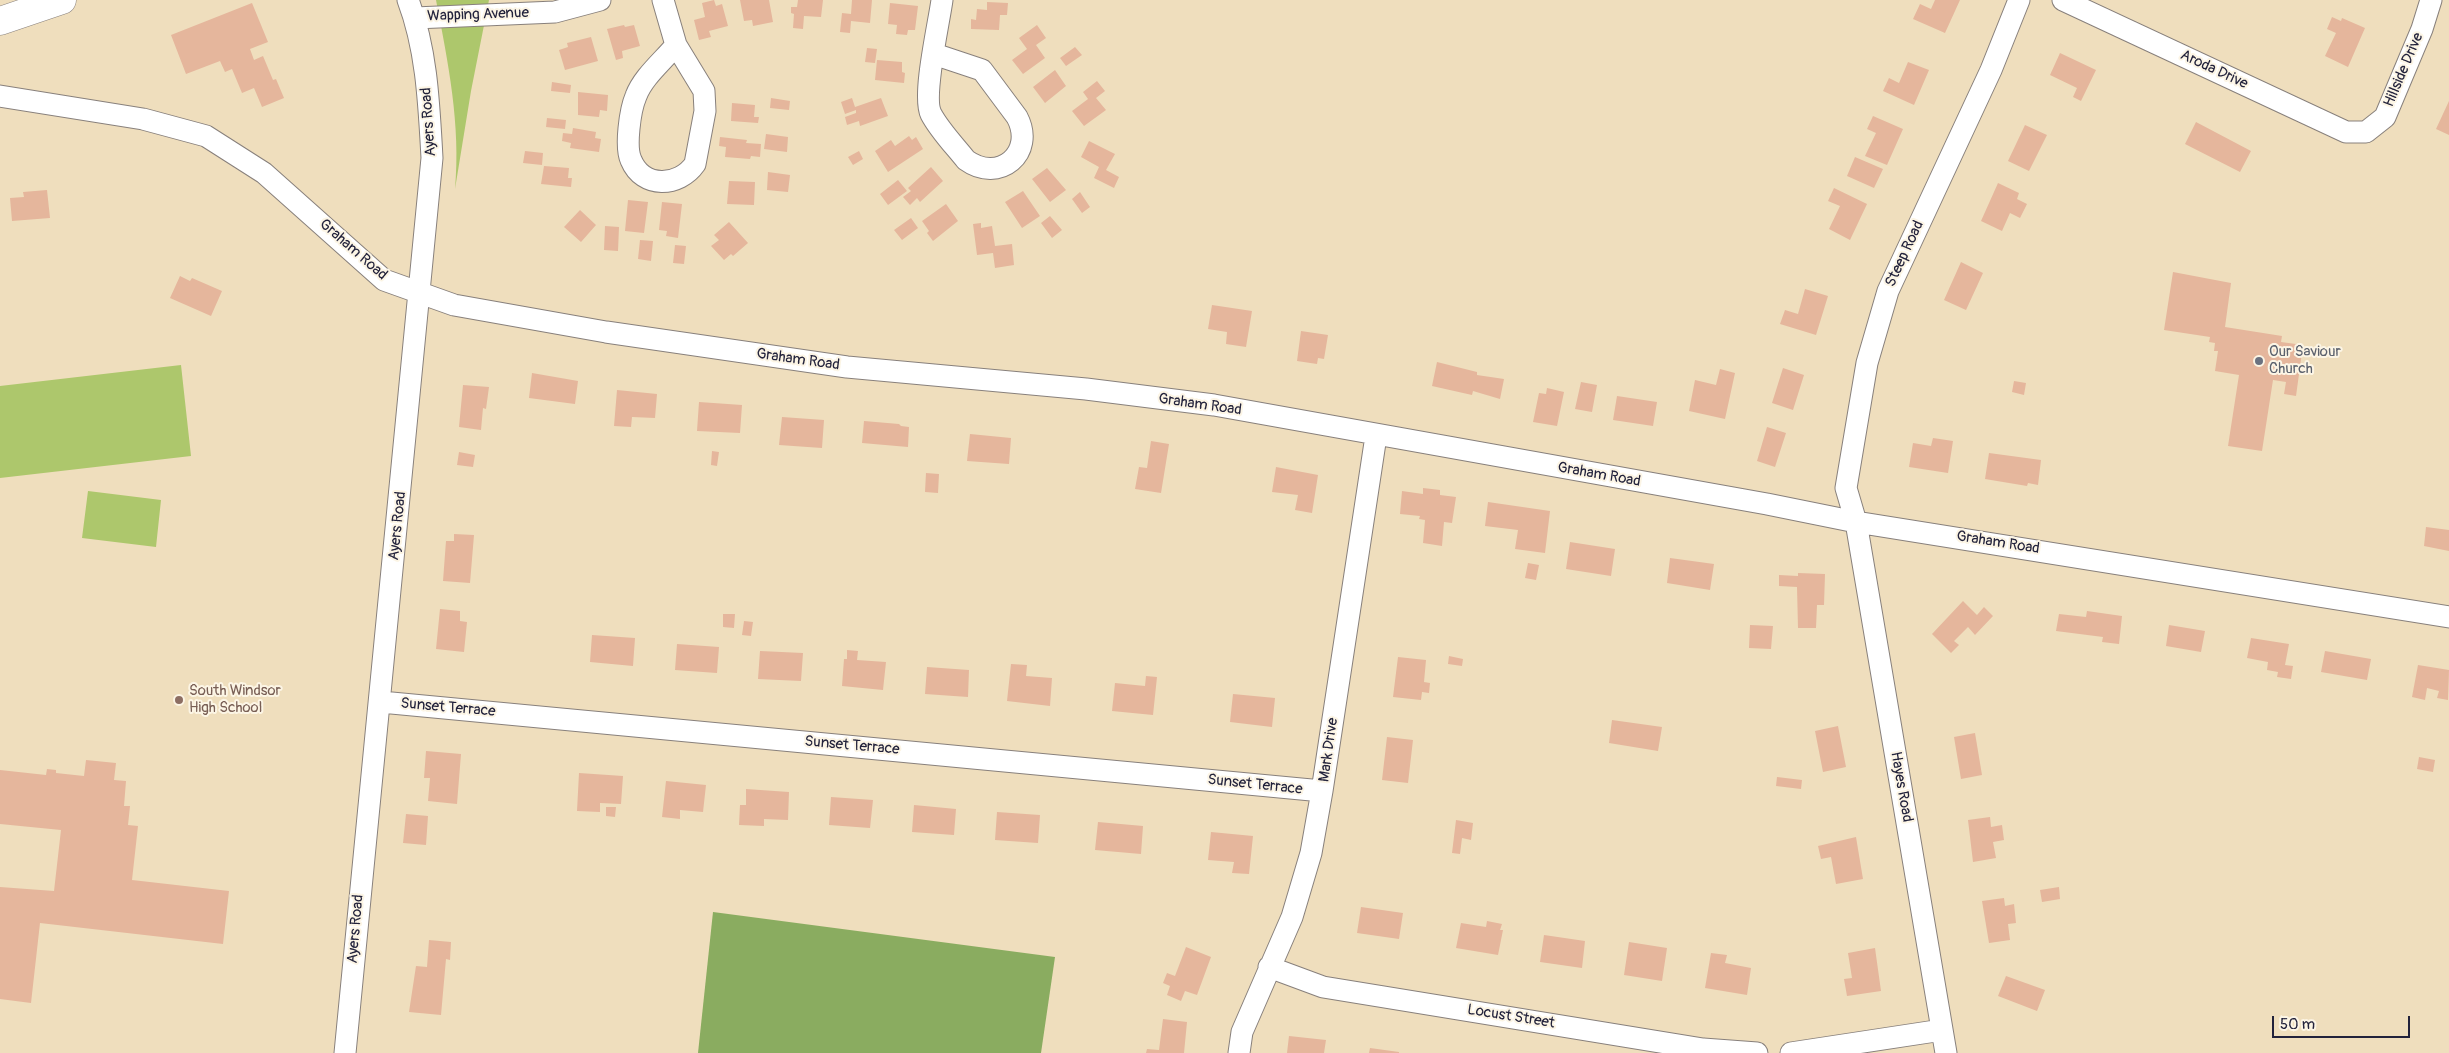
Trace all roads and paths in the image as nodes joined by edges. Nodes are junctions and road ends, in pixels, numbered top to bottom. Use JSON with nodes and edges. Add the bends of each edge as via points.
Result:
{"nodes":[{"id":1,"x":62,"y":0,"type":"edge"},
{"id":2,"x":600,"y":0,"type":"edge"},
{"id":3,"x":663,"y":0,"type":"edge"},
{"id":4,"x":942,"y":0,"type":"edge"},
{"id":5,"x":2019,"y":0,"type":"edge"},
{"id":6,"x":2064,"y":0,"type":"edge"},
{"id":7,"x":2431,"y":0,"type":"edge"},
{"id":8,"x":411,"y":9,"type":"edge"},
{"id":9,"x":0,"y":21,"type":"edge"},
{"id":10,"x":676,"y":45,"type":"junction"},
{"id":11,"x":934,"y":54,"type":"junction"},
{"id":12,"x":0,"y":96,"type":"edge"},
{"id":13,"x":2366,"y":132,"type":"joint"},
{"id":14,"x":419,"y":293,"type":"junction"},
{"id":15,"x":1376,"y":436,"type":"junction"},
{"id":16,"x":1856,"y":522,"type":"junction"},
{"id":17,"x":2449,"y":617,"type":"edge"},
{"id":18,"x":381,"y":702,"type":"junction"},
{"id":19,"x":1322,"y":792,"type":"junction"},
{"id":20,"x":1269,"y":967,"type":"junction"},
{"id":21,"x":1942,"y":1030,"type":"junction"},
{"id":22,"x":1624,"y":1044,"type":"edge"},
{"id":23,"x":345,"y":1053,"type":"edge"},
{"id":24,"x":1239,"y":1053,"type":"edge"},
{"id":25,"x":1757,"y":1053,"type":"edge"},
{"id":26,"x":1791,"y":1053,"type":"edge"},
{"id":27,"x":1946,"y":1053,"type":"edge"}],
"edges":[{"from":1,"to":9,"type":"main road"},
{"from":2,"to":8,"type":"street","name":"Wapping Avenue","via":[[555,12]]},
{"from":3,"to":10,"type":"street"},
{"from":4,"to":11,"type":"street"},
{"from":5,"to":16,"type":"street","name":"Steep Road","via":[[1991,70],[1888,291],[1867,362],[1846,488]]},
{"from":6,"to":13,"type":"street","name":"Aroda Drive","via":[[2346,132]]},
{"from":7,"to":13,"type":"street","name":"Hillside Drive","via":[[2385,117]]},
{"from":8,"to":14,"type":"street","name":"Ayers Road","via":[[429,103],[432,158]]},
{"from":10,"to":10,"type":"street","via":[[645,81],[634,103],[628,141],[630,159],[641,174],[658,182],[676,180],[695,164],[705,111],[704,92]]},
{"from":11,"to":11,"type":"street","via":[[928,98],[931,114],[973,165],[989,169],[1006,165],[1020,150],[1023,140],[1017,117],[982,70]]},
{"from":12,"to":14,"type":"street","name":"Graham Road","via":[[143,119],[206,136],[264,173],[384,280]]},
{"from":14,"to":15,"type":"street","name":"Graham Road","via":[[454,305],[606,332],[847,367],[1086,389],[1214,405]]},
{"from":14,"to":18,"type":"street","name":"Ayers Road"},
{"from":15,"to":16,"type":"street","name":"Graham Road","via":[[1759,502]]},
{"from":15,"to":19,"type":"street","name":"Mark Drive"},
{"from":16,"to":17,"type":"street","name":"Graham Road"},
{"from":16,"to":21,"type":"street","name":"Hayes Road"},
{"from":18,"to":19,"type":"street","name":"Sunset Terrace"},
{"from":18,"to":23,"type":"street","name":"Ayers Road"},
{"from":19,"to":20,"type":"street","name":"Mark Drive","via":[[1311,853],[1292,917]]},
{"from":20,"to":22,"type":"street","name":"Locust Street","via":[[1324,987]]},
{"from":20,"to":24,"type":"street","name":"Mark Drive","via":[[1242,1032]]},
{"from":21,"to":26,"type":"street"},
{"from":21,"to":27,"type":"street","name":"Hayes Road"},
{"from":22,"to":25,"type":"street","name":"Locust Street"}]}
